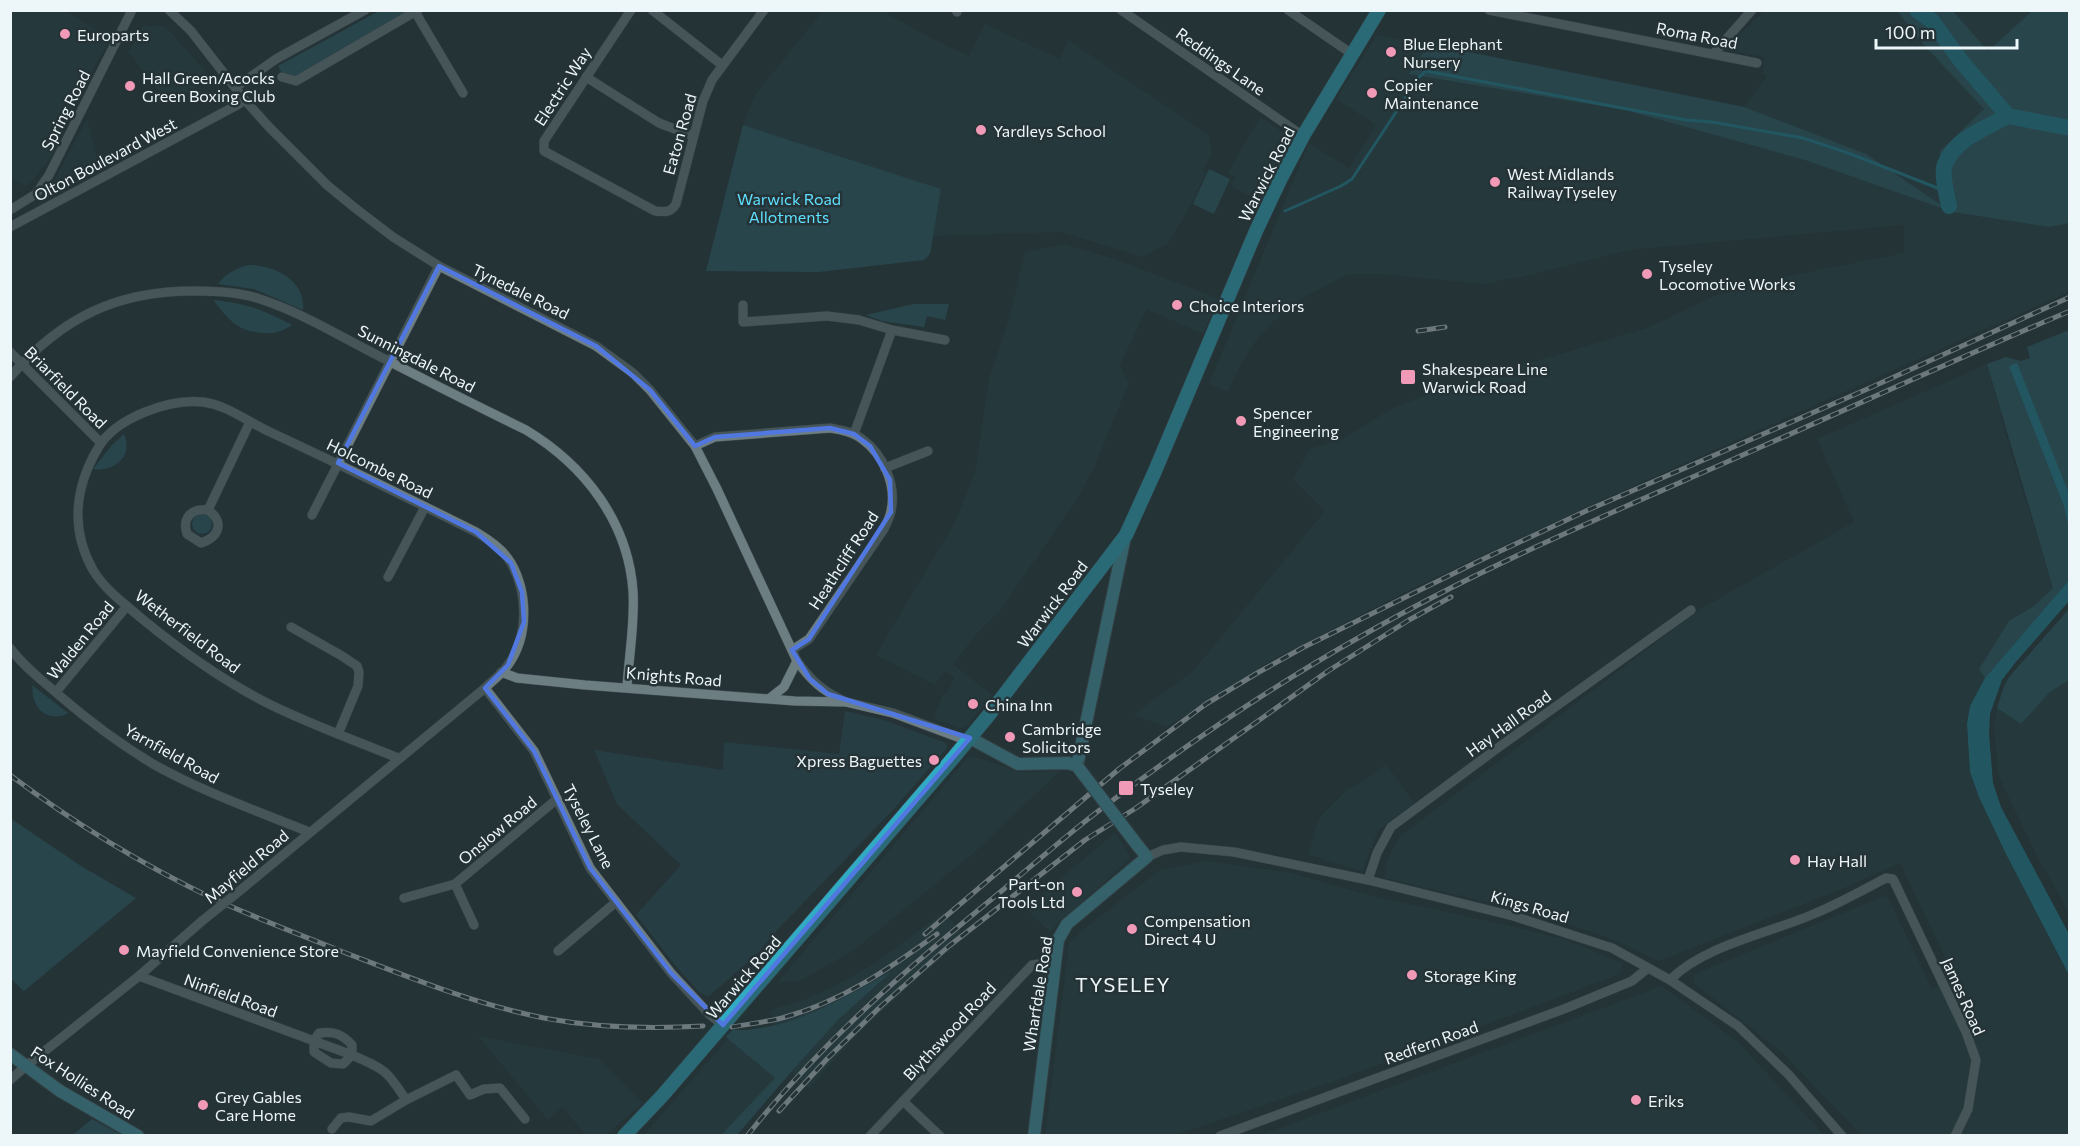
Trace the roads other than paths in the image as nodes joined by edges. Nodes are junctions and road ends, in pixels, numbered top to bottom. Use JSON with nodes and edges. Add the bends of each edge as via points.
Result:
{"nodes":[{"id":1,"x":132,"y":10,"type":"edge"},
{"id":2,"x":169,"y":10,"type":"edge"},
{"id":3,"x":364,"y":10,"type":"edge"},
{"id":4,"x":631,"y":10,"type":"edge"},
{"id":5,"x":652,"y":10,"type":"edge"},
{"id":6,"x":764,"y":10,"type":"edge"},
{"id":7,"x":1121,"y":10,"type":"edge"},
{"id":8,"x":1288,"y":10,"type":"edge"},
{"id":9,"x":1379,"y":10,"type":"edge"},
{"id":10,"x":1489,"y":10,"type":"edge"},
{"id":11,"x":1752,"y":10,"type":"edge"},
{"id":12,"x":416,"y":11,"type":"edge"},
{"id":13,"x":352,"y":14,"type":"edge"},
{"id":14,"x":1521,"y":14,"type":"edge"},
{"id":15,"x":1352,"y":54,"type":"junction"},
{"id":16,"x":1713,"y":54,"type":"junction"},
{"id":17,"x":1757,"y":63,"type":"dead end"},
{"id":18,"x":722,"y":65,"type":"junction"},
{"id":19,"x":282,"y":76,"type":"dead end"},
{"id":20,"x":586,"y":77,"type":"junction"},
{"id":21,"x":236,"y":87,"type":"junction"},
{"id":22,"x":463,"y":93,"type":"dead end"},
{"id":23,"x":244,"y":99,"type":"junction"},
{"id":24,"x":693,"y":136,"type":"junction"},
{"id":25,"x":1303,"y":136,"type":"junction"},
{"id":26,"x":10,"y":210,"type":"edge"},
{"id":27,"x":671,"y":211,"type":"joint"},
{"id":28,"x":10,"y":227,"type":"edge"},
{"id":29,"x":439,"y":266,"type":"junction"},
{"id":30,"x":743,"y":305,"type":"dead end"},
{"id":31,"x":892,"y":330,"type":"junction"},
{"id":32,"x":945,"y":340,"type":"dead end"},
{"id":33,"x":10,"y":352,"type":"edge"},
{"id":34,"x":389,"y":362,"type":"junction"},
{"id":35,"x":22,"y":363,"type":"junction"},
{"id":36,"x":10,"y":377,"type":"edge"},
{"id":37,"x":250,"y":423,"type":"junction"},
{"id":38,"x":854,"y":434,"type":"junction"},
{"id":39,"x":101,"y":443,"type":"junction"},
{"id":40,"x":695,"y":446,"type":"junction"},
{"id":41,"x":928,"y":451,"type":"dead end"},
{"id":42,"x":338,"y":463,"type":"junction"},
{"id":43,"x":885,"y":468,"type":"junction"},
{"id":44,"x":425,"y":507,"type":"junction"},
{"id":45,"x":208,"y":510,"type":"dead end"},
{"id":46,"x":312,"y":515,"type":"dead end"},
{"id":47,"x":1126,"y":535,"type":"junction"},
{"id":48,"x":1100,"y":569,"type":"junction"},
{"id":49,"x":388,"y":578,"type":"dead end"},
{"id":50,"x":1112,"y":599,"type":"junction"},
{"id":51,"x":127,"y":606,"type":"junction"},
{"id":52,"x":1691,"y":610,"type":"dead end"},
{"id":53,"x":291,"y":627,"type":"dead end"},
{"id":54,"x":10,"y":648,"type":"edge"},
{"id":55,"x":792,"y":650,"type":"junction"},
{"id":56,"x":797,"y":661,"type":"junction"},
{"id":57,"x":501,"y":672,"type":"junction"},
{"id":58,"x":627,"y":687,"type":"junction"},
{"id":59,"x":485,"y":688,"type":"junction"},
{"id":60,"x":56,"y":692,"type":"junction"},
{"id":61,"x":770,"y":698,"type":"junction"},
{"id":62,"x":846,"y":702,"type":"junction"},
{"id":63,"x":338,"y":734,"type":"junction"},
{"id":64,"x":970,"y":738,"type":"junction"},
{"id":65,"x":398,"y":758,"type":"junction"},
{"id":66,"x":1077,"y":766,"type":"junction"},
{"id":67,"x":557,"y":799,"type":"junction"},
{"id":68,"x":309,"y":832,"type":"junction"},
{"id":69,"x":1147,"y":858,"type":"junction"},
{"id":70,"x":1368,"y":880,"type":"junction"},
{"id":71,"x":455,"y":884,"type":"junction"},
{"id":72,"x":404,"y":898,"type":"dead end"},
{"id":73,"x":616,"y":902,"type":"junction"},
{"id":74,"x":474,"y":926,"type":"dead end"},
{"id":75,"x":558,"y":951,"type":"dead end"},
{"id":76,"x":1056,"y":961,"type":"junction"},
{"id":77,"x":1648,"y":968,"type":"junction"},
{"id":78,"x":139,"y":976,"type":"junction"},
{"id":79,"x":1670,"y":980,"type":"junction"},
{"id":80,"x":723,"y":1025,"type":"junction"},
{"id":81,"x":314,"y":1041,"type":"junction"},
{"id":82,"x":10,"y":1054,"type":"edge"},
{"id":83,"x":352,"y":1055,"type":"junction"},
{"id":84,"x":26,"y":1066,"type":"junction"},
{"id":85,"x":10,"y":1080,"type":"edge"},
{"id":86,"x":406,"y":1100,"type":"junction"},
{"id":87,"x":903,"y":1101,"type":"junction"},
{"id":88,"x":525,"y":1119,"type":"dead end"},
{"id":89,"x":332,"y":1129,"type":"dead end"},
{"id":90,"x":138,"y":1136,"type":"edge"},
{"id":91,"x":624,"y":1136,"type":"edge"},
{"id":92,"x":870,"y":1136,"type":"edge"},
{"id":93,"x":940,"y":1136,"type":"edge"},
{"id":94,"x":1034,"y":1136,"type":"edge"},
{"id":95,"x":1220,"y":1136,"type":"edge"},
{"id":96,"x":1842,"y":1136,"type":"edge"},
{"id":97,"x":1955,"y":1136,"type":"edge"}],
"edges":[{"from":1,"to":26,"type":"street","name":"Spring Road","via":[[49,175],[36,194]]},
{"from":2,"to":21,"type":"street","name":"Tynedale Road"},
{"from":3,"to":13,"type":"street"},
{"from":4,"to":20,"type":"street","name":"Electric Way"},
{"from":5,"to":18,"type":"street"},
{"from":6,"to":18,"type":"street","name":"Eaton Road"},
{"from":7,"to":25,"type":"street","name":"Reddings Lane"},
{"from":8,"to":15,"type":"street"},
{"from":9,"to":15,"type":"highway","name":"Warwick Road"},
{"from":10,"to":14,"type":"street","name":"Roma Road"},
{"from":11,"to":16,"type":"street"},
{"from":12,"to":19,"type":"street","via":[[296,81]]},
{"from":12,"to":22,"type":"street"},
{"from":13,"to":21,"type":"street"},
{"from":14,"to":16,"type":"street","name":"Roma Road"},
{"from":15,"to":25,"type":"highway","name":"Warwick Road"},
{"from":16,"to":17,"type":"street","name":"Roma Road"},
{"from":18,"to":24,"type":"street","name":"Eaton Road","via":[[703,101]]},
{"from":20,"to":24,"type":"street","via":[[659,123]]},
{"from":20,"to":27,"type":"street","name":"Electric Way","via":[[544,141],[544,151],[655,211]]},
{"from":21,"to":23,"type":"street","name":"Tynedale Road"},
{"from":23,"to":28,"type":"street","name":"Olton Boulevard West"},
{"from":23,"to":29,"type":"street","name":"Tynedale Road","via":[[327,185],[393,237]]},
{"from":24,"to":27,"type":"street","name":"Eaton Road"},
{"from":25,"to":47,"type":"highway","name":"Warwick Road","via":[[1256,231]]},
{"from":29,"to":34,"type":"street"},
{"from":29,"to":40,"type":"street","name":"Tynedale Road","via":[[596,346],[650,390]]},
{"from":30,"to":31,"type":"street","via":[[743,322],[827,316],[860,320]]},
{"from":31,"to":32,"type":"street"},
{"from":31,"to":38,"type":"street"},
{"from":33,"to":35,"type":"street","name":"Briarfield Road"},
{"from":34,"to":35,"type":"street","name":"Sunningdale Road","via":[[261,299],[221,291],[171,290],[117,301],[84,314]]},
{"from":34,"to":42,"type":"street"},
{"from":34,"to":58,"type":"street","name":"Sunningdale Road","via":[[540,439],[559,452],[592,486],[614,523],[631,572],[633,604]]},
{"from":35,"to":36,"type":"street"},
{"from":35,"to":39,"type":"street","name":"Briarfield Road"},
{"from":37,"to":39,"type":"street","name":"Holcombe Road","via":[[218,405],[184,402],[162,405],[140,415]]},
{"from":37,"to":42,"type":"street","name":"Holcombe Road"},
{"from":37,"to":45,"type":"street"},
{"from":38,"to":40,"type":"street","via":[[830,428],[739,434],[715,437]]},
{"from":38,"to":43,"type":"street","name":"Heathcliff Road","via":[[870,446]]},
{"from":39,"to":51,"type":"street","name":"Wetherfield Road","via":[[80,490],[79,535],[98,578]]},
{"from":40,"to":55,"type":"street","name":"Tynedale Road"},
{"from":41,"to":43,"type":"street"},
{"from":42,"to":44,"type":"street","name":"Holcombe Road"},
{"from":42,"to":46,"type":"street"},
{"from":43,"to":55,"type":"street","name":"Heathcliff Road","via":[[892,494],[891,512],[884,529],[809,639]]},
{"from":44,"to":49,"type":"street"},
{"from":44,"to":57,"type":"street","name":"Holcombe Road","via":[[489,540],[511,563],[522,591],[524,622],[520,640]]},
{"from":47,"to":48,"type":"highway","name":"Warwick Road"},
{"from":47,"to":50,"type":"main road"},
{"from":48,"to":50,"type":"main road","via":[[1109,578]]},
{"from":48,"to":64,"type":"highway","name":"Warwick Road"},
{"from":50,"to":66,"type":"main road"},
{"from":51,"to":60,"type":"street","name":"Walden Road"},
{"from":51,"to":63,"type":"street","name":"Wetherfield Road","via":[[184,652],[242,690]]},
{"from":52,"to":70,"type":"street","name":"Hay Hall Road","via":[[1391,827]]},
{"from":53,"to":63,"type":"street","via":[[357,666],[358,686]]},
{"from":54,"to":60,"type":"street","name":"Yarnfield Road"},
{"from":55,"to":56,"type":"street","name":"Knights Road"},
{"from":56,"to":61,"type":"street","via":[[784,687]]},
{"from":56,"to":62,"type":"street","name":"Knights Road","via":[[810,679]]},
{"from":57,"to":58,"type":"street","name":"Knights Road","via":[[531,680]]},
{"from":57,"to":59,"type":"street","name":"Holcombe Road"},
{"from":58,"to":61,"type":"street","name":"Knights Road"},
{"from":59,"to":65,"type":"street","name":"Mayfield Road"},
{"from":59,"to":67,"type":"street","name":"Tyseley Lane","via":[[534,751]]},
{"from":60,"to":68,"type":"street","name":"Yarnfield Road","via":[[123,745],[154,764],[217,796]]},
{"from":61,"to":62,"type":"street","name":"Knights Road"},
{"from":62,"to":64,"type":"street","name":"Knights Road"},
{"from":63,"to":65,"type":"street","name":"Wetherfield Road"},
{"from":64,"to":66,"type":"main road","via":[[1018,764]]},
{"from":64,"to":80,"type":"highway","name":"Warwick Road"},
{"from":65,"to":68,"type":"street","name":"Mayfield Road"},
{"from":66,"to":69,"type":"main road","bridge":true},
{"from":67,"to":71,"type":"street","name":"Onslow Road"},
{"from":67,"to":73,"type":"street","name":"Tyseley Lane","via":[[590,868]]},
{"from":68,"to":78,"type":"street","name":"Mayfield Road","bridge":true},
{"from":69,"to":70,"type":"street","name":"Kings Road","via":[[1163,850],[1206,848]]},
{"from":69,"to":76,"type":"main road","name":"Wharfdale Road","via":[[1067,924],[1058,940]]},
{"from":70,"to":77,"type":"street","name":"Kings Road","via":[[1552,927],[1611,948]]},
{"from":71,"to":72,"type":"street","name":"Onslow Road"},
{"from":71,"to":74,"type":"street","name":"Onslow Road"},
{"from":73,"to":75,"type":"street"},
{"from":73,"to":80,"type":"street","name":"Tyseley Lane","via":[[670,973]]},
{"from":76,"to":87,"type":"street","name":"Blythswood Road","via":[[1032,965]]},
{"from":76,"to":94,"type":"main road","name":"Wharfdale Road"},
{"from":77,"to":79,"type":"street","name":"Kings Road"},
{"from":77,"to":95,"type":"street","name":"Redfern Road","via":[[1632,981],[1564,1009]]},
{"from":78,"to":81,"type":"street","name":"Ninfield Road"},
{"from":78,"to":84,"type":"street","name":"Mayfield Road"},
{"from":79,"to":96,"type":"street","name":"Kings Road","via":[[1738,1026],[1788,1074]]},
{"from":79,"to":97,"type":"street","name":"James Road","via":[[1707,954],[1816,913],[1886,878],[1893,879],[1976,1060],[1968,1109]]},
{"from":80,"to":91,"type":"highway","name":"Warwick Road"},
{"from":81,"to":83,"type":"street","name":"Ninfield Road"},
{"from":81,"to":83,"type":"street","via":[[314,1052],[332,1063],[343,1064]]},
{"from":81,"to":83,"type":"street","via":[[319,1033],[333,1031],[352,1045]]},
{"from":82,"to":84,"type":"main road","name":"Fox Hollies Road"},
{"from":83,"to":86,"type":"street","name":"Ninfield Road","via":[[382,1068]]},
{"from":84,"to":85,"type":"street","name":"Mayfield Road"},
{"from":84,"to":90,"type":"main road","name":"Fox Hollies Road","via":[[60,1091]]},
{"from":86,"to":88,"type":"street","via":[[456,1075],[470,1095],[500,1088]]},
{"from":86,"to":89,"type":"street","via":[[371,1120],[341,1118]]},
{"from":87,"to":92,"type":"street","name":"Blythswood Road"},
{"from":87,"to":93,"type":"street"}]}
